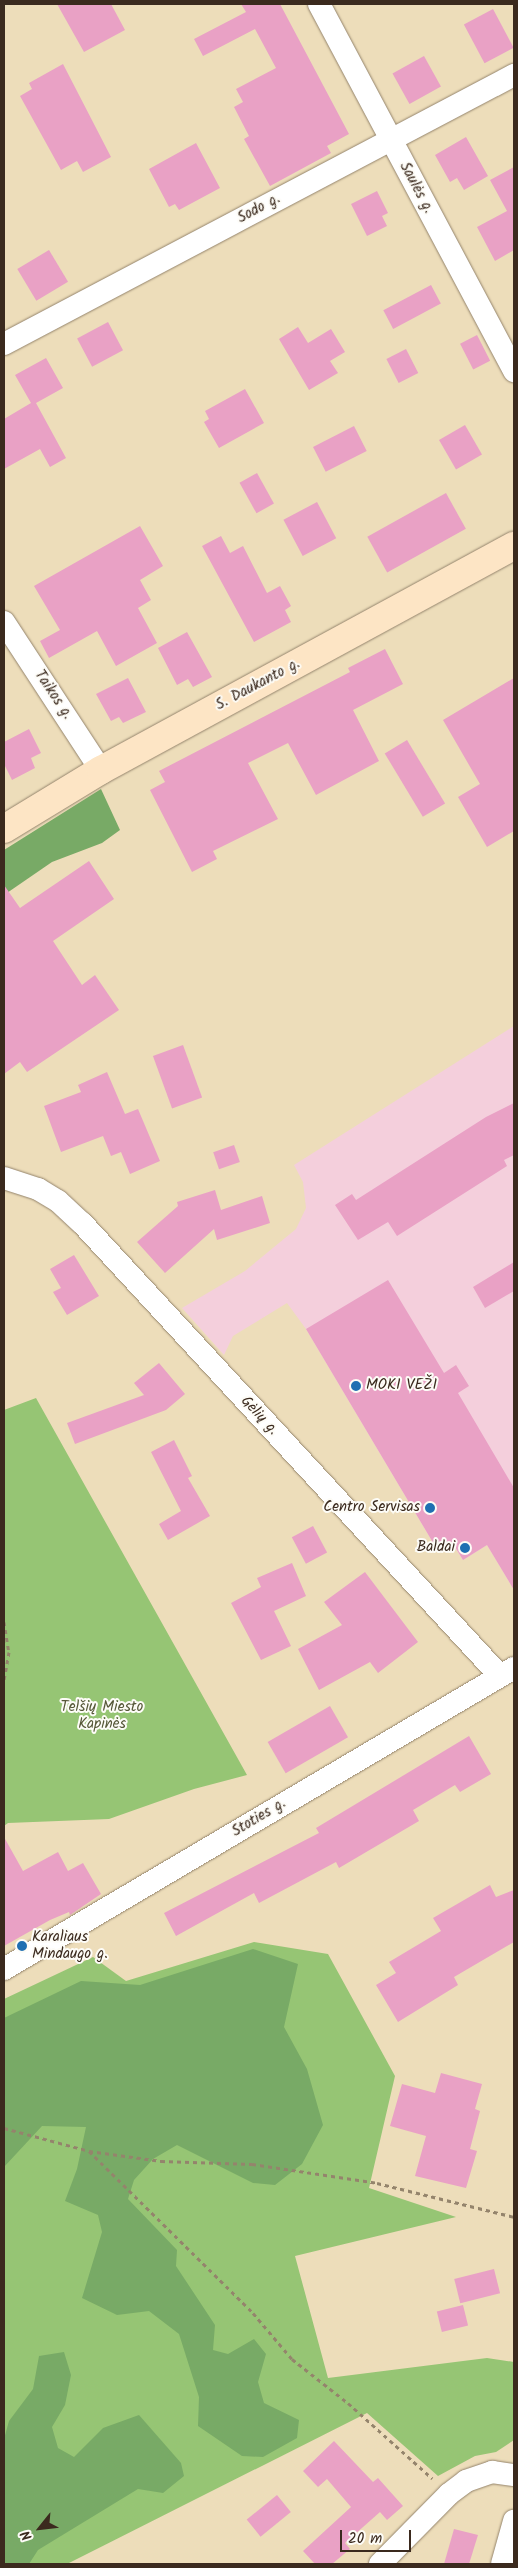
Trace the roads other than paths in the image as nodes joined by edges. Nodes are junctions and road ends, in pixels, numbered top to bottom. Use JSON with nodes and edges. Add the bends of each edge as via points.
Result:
{"nodes":[{"id":1,"x":319,"y":4,"type":"edge"},
{"id":2,"x":514,"y":75,"type":"edge"},
{"id":3,"x":390,"y":140,"type":"junction"},
{"id":4,"x":4,"y":344,"type":"edge"},
{"id":5,"x":514,"y":371,"type":"edge"},
{"id":6,"x":514,"y":546,"type":"edge"},
{"id":7,"x":4,"y":622,"type":"edge"},
{"id":8,"x":101,"y":770,"type":"junction"},
{"id":9,"x":4,"y":828,"type":"edge"},
{"id":10,"x":4,"y":1178,"type":"edge"},
{"id":11,"x":507,"y":1672,"type":"edge"},
{"id":12,"x":4,"y":1969,"type":"edge"},
{"id":13,"x":514,"y":2475,"type":"edge"},
{"id":14,"x":514,"y":2522,"type":"edge"},
{"id":15,"x":380,"y":2564,"type":"edge"},
{"id":16,"x":502,"y":2564,"type":"edge"}],
"edges":[{"from":1,"to":3,"type":"street","name":"Saulės g."},
{"from":2,"to":3,"type":"street","name":"Sodo g."},
{"from":3,"to":4,"type":"street","name":"Sodo g."},
{"from":3,"to":5,"type":"street","name":"Saulės g."},
{"from":6,"to":8,"type":"main road","name":"S. Daukanto g."},
{"from":7,"to":8,"type":"street","name":"Taikos g."},
{"from":8,"to":9,"type":"main road","name":"S. Daukanto g."},
{"from":10,"to":11,"type":"street","name":"Gėlių g.","via":[[38,1189],[58,1201],[82,1223]]},
{"from":11,"to":12,"type":"street","name":"Stoties g."},
{"from":13,"to":15,"type":"street","via":[[492,2472],[466,2482],[449,2494]]},
{"from":14,"to":16,"type":"street"}]}
